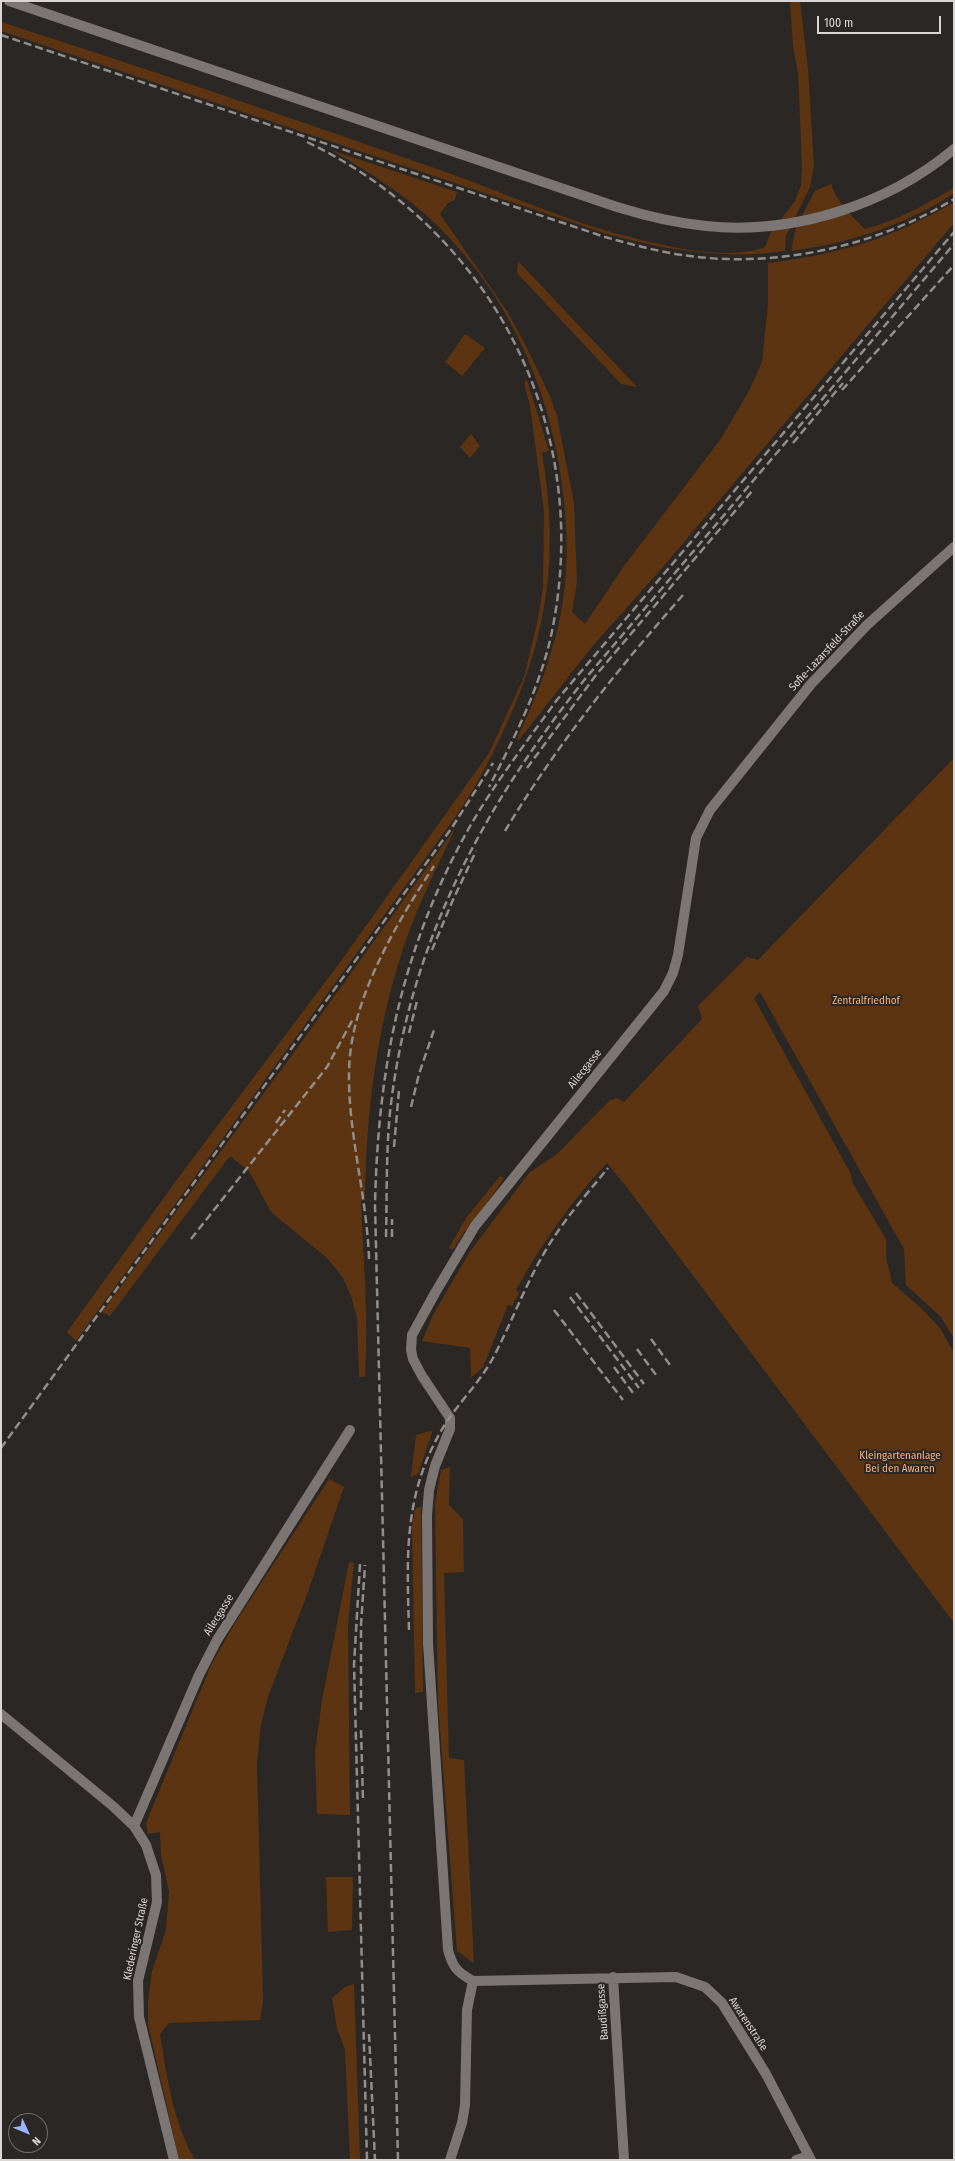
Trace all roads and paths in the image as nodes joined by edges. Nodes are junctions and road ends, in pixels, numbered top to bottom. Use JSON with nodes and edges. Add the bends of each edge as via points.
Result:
{"nodes":[{"id":1,"x":9,"y":1,"type":"edge"},
{"id":2,"x":954,"y":149,"type":"edge"},
{"id":3,"x":954,"y":547,"type":"edge"},
{"id":4,"x":730,"y":783,"type":"joint"},
{"id":5,"x":350,"y":1430,"type":"dead end"},
{"id":6,"x":1,"y":1714,"type":"edge"},
{"id":7,"x":134,"y":1826,"type":"junction"},
{"id":8,"x":613,"y":1977,"type":"junction"},
{"id":9,"x":473,"y":1981,"type":"junction"},
{"id":10,"x":810,"y":2158,"type":"edge"},
{"id":11,"x":174,"y":2160,"type":"edge"},
{"id":12,"x":450,"y":2160,"type":"edge"},
{"id":13,"x":624,"y":2160,"type":"edge"},
{"id":14,"x":796,"y":2160,"type":"edge"}],
"edges":[{"from":1,"to":2,"type":"street","via":[[617,207],[680,223],[753,226],[776,225],[820,217],[893,189],[929,168]]},
{"from":3,"to":4,"type":"street","name":"Sofie-Lazarsfeld-Straße","via":[[837,656]]},
{"from":4,"to":9,"type":"street","name":"Ailecgasse","via":[[710,810],[696,838],[678,956],[664,991],[510,1180],[476,1226],[412,1335],[413,1360],[450,1418],[450,1429],[435,1466],[429,1490],[428,1643],[448,1950],[452,1964],[461,1974]]},
{"from":5,"to":7,"type":"street","name":"Ailecgasse","via":[[217,1640],[199,1675]]},
{"from":6,"to":7,"type":"street","name":"Klederinger Straße"},
{"from":7,"to":11,"type":"street","name":"Klederinger Straße","via":[[146,1845],[153,1864],[158,1893],[138,1981],[139,2017]]},
{"from":8,"to":9,"type":"street","name":"Baudißgasse"},
{"from":8,"to":10,"type":"street","name":"Awarenstraße","via":[[676,1977],[705,1987],[722,2003],[766,2074]]},
{"from":8,"to":13,"type":"street","name":"Baudißgasse"},
{"from":9,"to":12,"type":"street","via":[[467,2010],[465,2105]]},
{"from":10,"to":14,"type":"street"}]}
